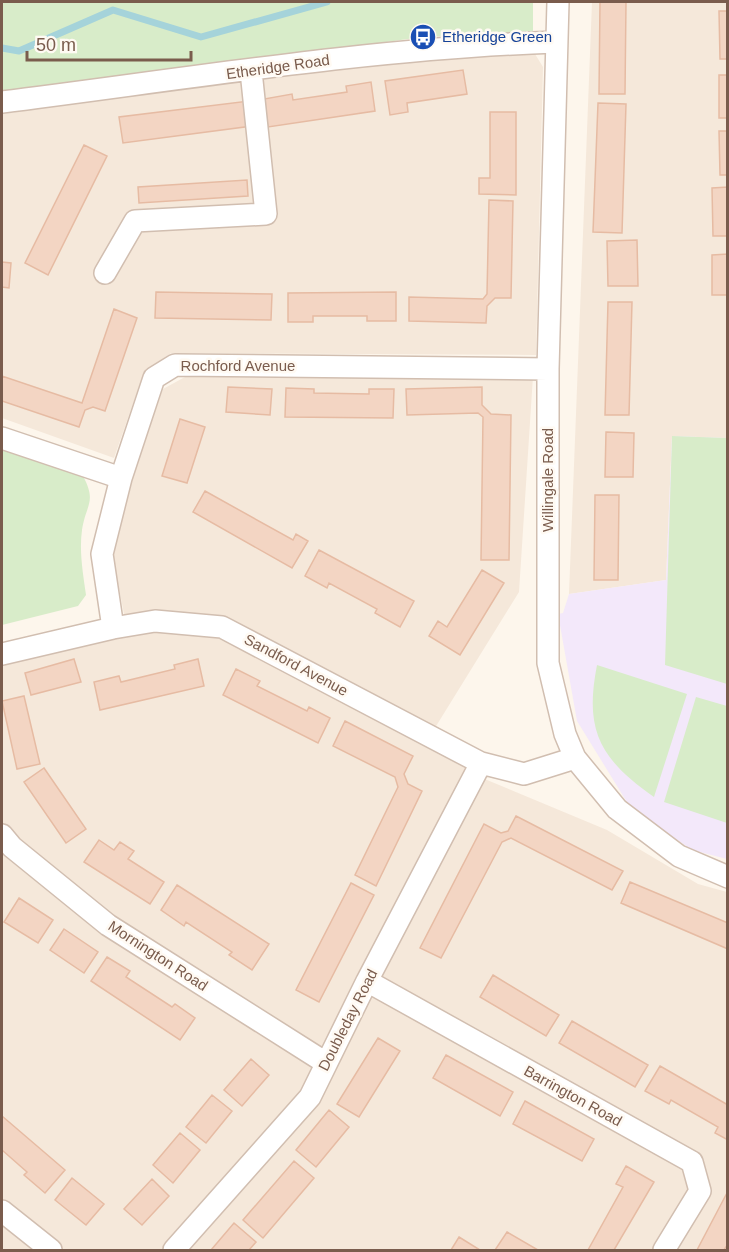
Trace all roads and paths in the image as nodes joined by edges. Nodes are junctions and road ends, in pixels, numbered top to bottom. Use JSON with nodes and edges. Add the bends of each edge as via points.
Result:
{"nodes":[{"id":1,"x":558,"y":2,"type":"edge"},
{"id":2,"x":556,"y":42,"type":"junction"},
{"id":3,"x":251,"y":71,"type":"junction"},
{"id":4,"x":2,"y":102,"type":"edge"},
{"id":5,"x":105,"y":273,"type":"dead end"},
{"id":6,"x":548,"y":369,"type":"junction"},
{"id":7,"x":2,"y":438,"type":"edge"},
{"id":8,"x":121,"y":478,"type":"junction"},
{"id":9,"x":113,"y":628,"type":"junction"},
{"id":10,"x":2,"y":654,"type":"edge"},
{"id":11,"x":575,"y":758,"type":"junction"},
{"id":12,"x":482,"y":763,"type":"junction"},
{"id":13,"x":5,"y":846,"type":"edge"},
{"id":14,"x":728,"y":877,"type":"edge"},
{"id":15,"x":367,"y":981,"type":"junction"},
{"id":16,"x":326,"y":1063,"type":"junction"},
{"id":17,"x":2,"y":1211,"type":"edge"},
{"id":18,"x":51,"y":1251,"type":"edge"},
{"id":19,"x":174,"y":1251,"type":"edge"},
{"id":20,"x":664,"y":1251,"type":"edge"}],
"edges":[{"from":1,"to":2,"type":"street","name":"Willingale Road"},
{"from":2,"to":3,"type":"street","name":"Etheridge Road","via":[[464,46]]},
{"from":2,"to":6,"type":"street","name":"Willingale Road"},
{"from":3,"to":4,"type":"street","name":"Etheridge Road"},
{"from":3,"to":5,"type":"street","via":[[266,213],[135,221]]},
{"from":6,"to":8,"type":"street","name":"Rochford Avenue","via":[[176,364],[154,378]]},
{"from":6,"to":11,"type":"street","name":"Willingale Road","via":[[548,663],[565,734]]},
{"from":7,"to":8,"type":"street"},
{"from":8,"to":9,"type":"street","name":"Rochford Avenue","via":[[102,554]]},
{"from":9,"to":10,"type":"street","name":"Sandford Avenue"},
{"from":9,"to":12,"type":"street","name":"Sandford Avenue","via":[[155,621],[222,627]]},
{"from":11,"to":12,"type":"street","name":"Sandford Avenue","via":[[524,774]]},
{"from":11,"to":14,"type":"street","name":"Willingale Road","via":[[617,809],[645,833],[695,864]]},
{"from":12,"to":15,"type":"street","name":"Doubleday Road"},
{"from":13,"to":16,"type":"street","name":"Mornington Road","via":[[108,925]]},
{"from":15,"to":16,"type":"street","name":"Doubleday Road"},
{"from":15,"to":20,"type":"street","name":"Barrington Road","via":[[692,1162],[700,1191]]},
{"from":16,"to":19,"type":"street","name":"Doubleday Road","via":[[310,1097]]},
{"from":17,"to":18,"type":"street"}]}
